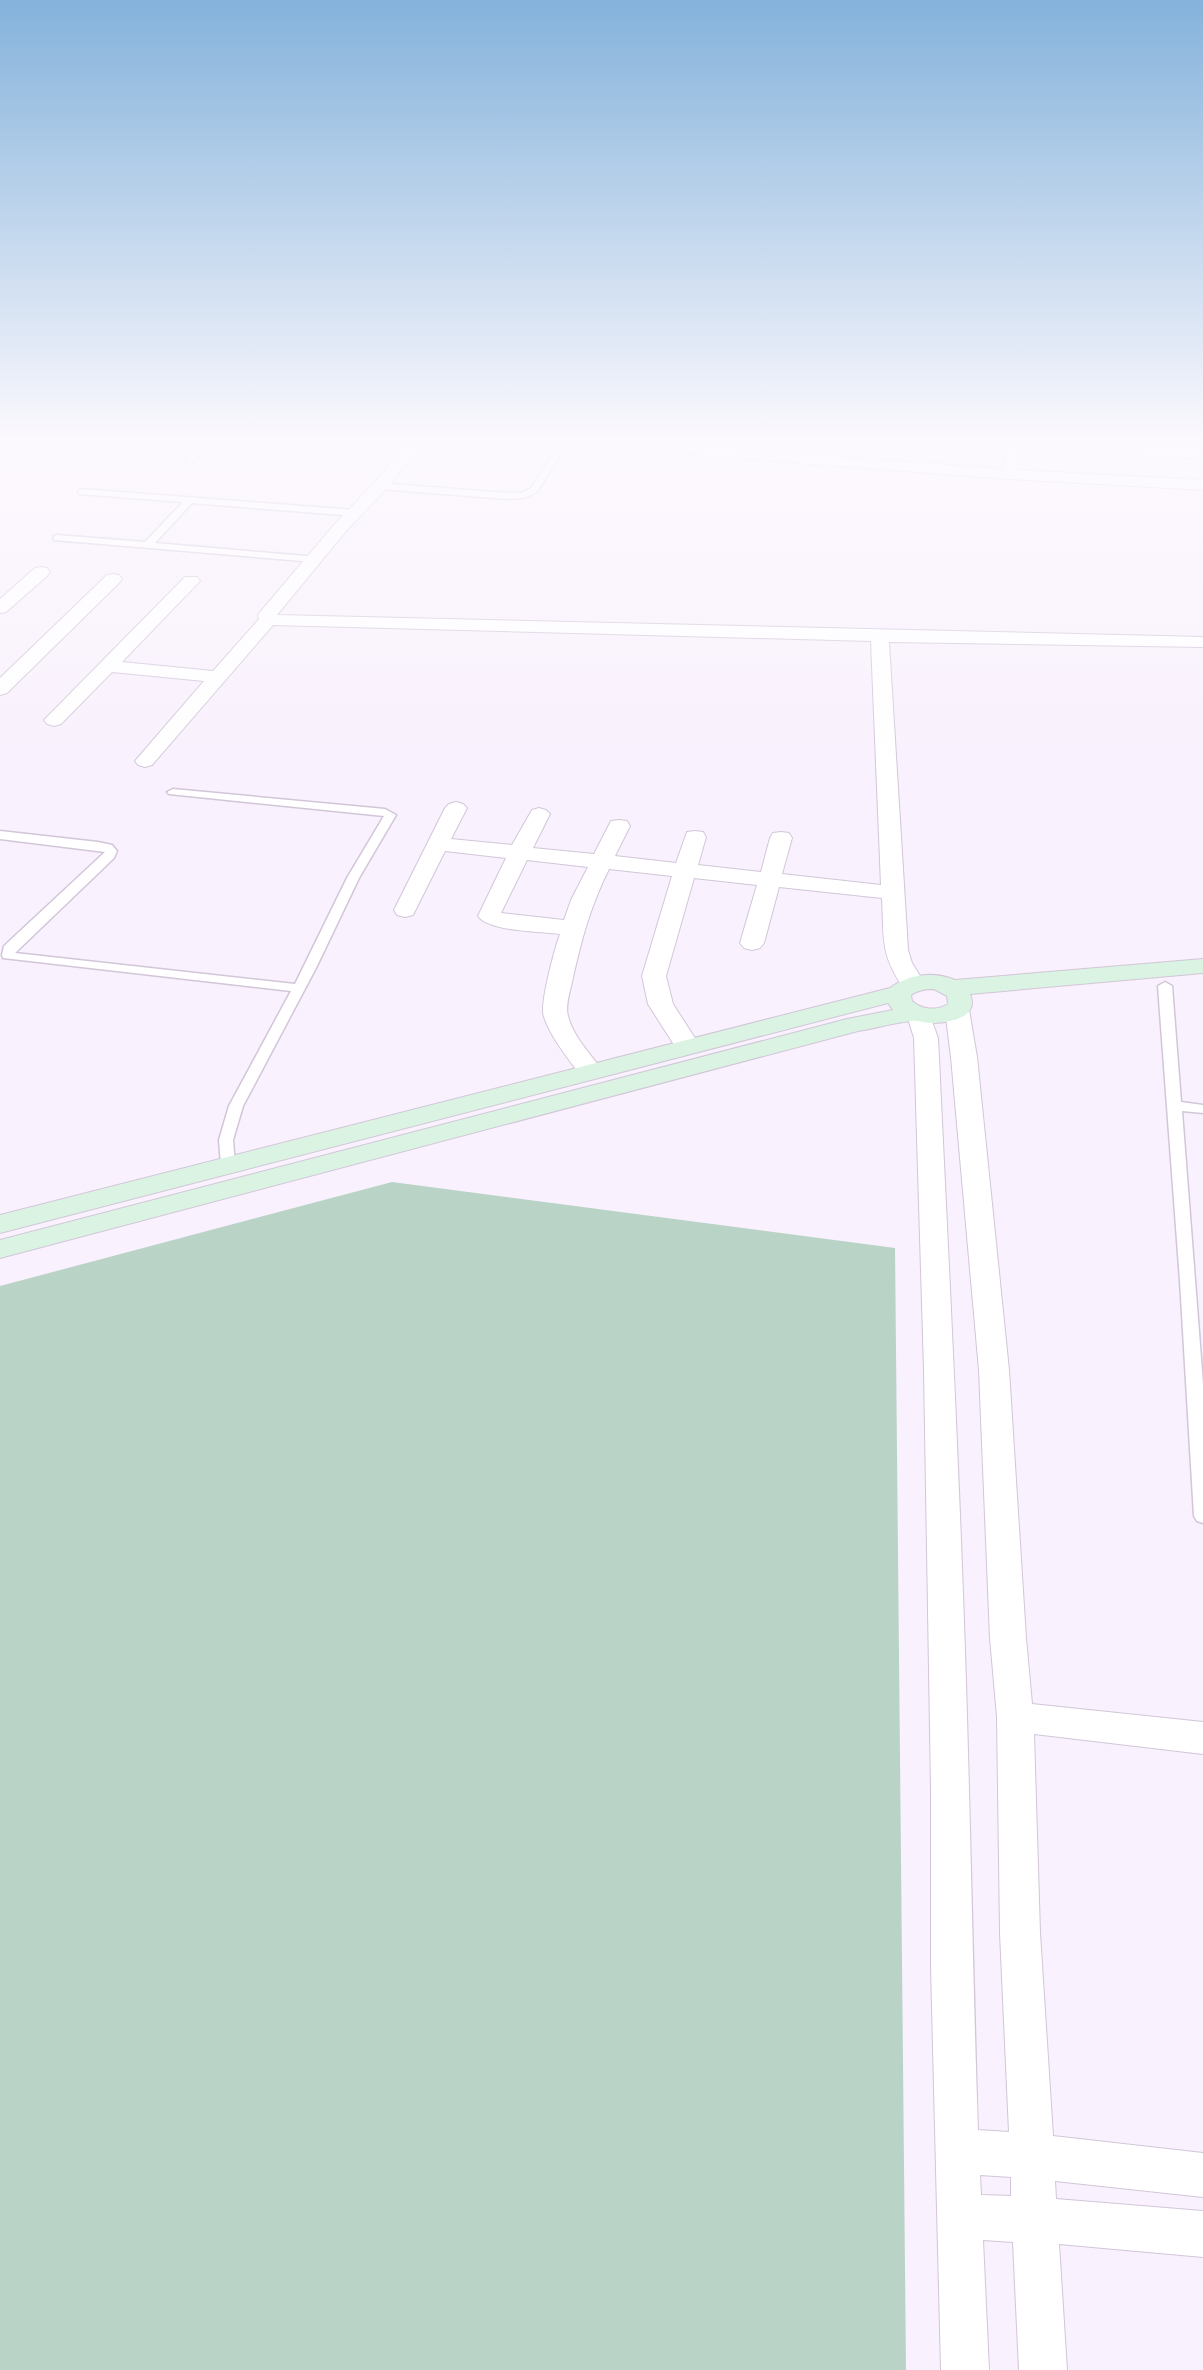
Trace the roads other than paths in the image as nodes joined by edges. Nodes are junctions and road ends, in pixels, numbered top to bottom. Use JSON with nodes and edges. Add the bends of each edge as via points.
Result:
{"nodes":[{"id":1,"x":219,"y":552,"type":"edge"},
{"id":2,"x":320,"y":552,"type":"edge"},
{"id":3,"x":314,"y":559,"type":"junction"},
{"id":4,"x":41,"y":572,"type":"dead end"},
{"id":5,"x":114,"y":579,"type":"dead end"},
{"id":6,"x":191,"y":581,"type":"dead end"},
{"id":7,"x":0,"y":608,"type":"edge"},
{"id":8,"x":268,"y":620,"type":"junction"},
{"id":9,"x":880,"y":636,"type":"junction"},
{"id":10,"x":1203,"y":642,"type":"edge"},
{"id":11,"x":107,"y":666,"type":"junction"},
{"id":12,"x":216,"y":677,"type":"junction"},
{"id":13,"x":0,"y":690,"type":"edge"},
{"id":14,"x":54,"y":720,"type":"dead end"},
{"id":15,"x":144,"y":761,"type":"dead end"},
{"id":16,"x":173,"y":792,"type":"dead end"},
{"id":17,"x":456,"y":808,"type":"dead end"},
{"id":18,"x":539,"y":814,"type":"dead end"},
{"id":19,"x":618,"y":826,"type":"dead end"},
{"id":20,"x":0,"y":834,"type":"edge"},
{"id":21,"x":695,"y":837,"type":"dead end"},
{"id":22,"x":781,"y":838,"type":"dead end"},
{"id":23,"x":438,"y":844,"type":"junction"},
{"id":24,"x":519,"y":852,"type":"junction"},
{"id":25,"x":601,"y":861,"type":"junction"},
{"id":26,"x":684,"y":870,"type":"junction"},
{"id":27,"x":768,"y":880,"type":"junction"},
{"id":28,"x":894,"y":893,"type":"junction"},
{"id":29,"x":405,"y":910,"type":"dead end"},
{"id":30,"x":573,"y":928,"type":"junction"},
{"id":31,"x":752,"y":943,"type":"dead end"},
{"id":32,"x":1203,"y":966,"type":"edge"},
{"id":33,"x":1203,"y":984,"type":"edge"},
{"id":34,"x":1165,"y":986,"type":"junction"},
{"id":35,"x":299,"y":988,"type":"junction"},
{"id":36,"x":911,"y":1001,"type":"junction"},
{"id":37,"x":956,"y":1001,"type":"junction"},
{"id":38,"x":687,"y":1046,"type":"junction"},
{"id":39,"x":590,"y":1071,"type":"junction"},
{"id":40,"x":1175,"y":1106,"type":"junction"},
{"id":41,"x":1203,"y":1108,"type":"edge"},
{"id":42,"x":228,"y":1166,"type":"junction"},
{"id":43,"x":0,"y":1224,"type":"edge"},
{"id":44,"x":0,"y":1249,"type":"edge"},
{"id":45,"x":1198,"y":1354,"type":"edge"},
{"id":46,"x":1203,"y":1516,"type":"edge"},
{"id":47,"x":1015,"y":1718,"type":"junction"},
{"id":48,"x":1203,"y":1738,"type":"edge"},
{"id":49,"x":957,"y":2151,"type":"junction"},
{"id":50,"x":1032,"y":2156,"type":"junction"},
{"id":51,"x":1203,"y":2175,"type":"edge"},
{"id":52,"x":959,"y":2216,"type":"junction"},
{"id":53,"x":1037,"y":2220,"type":"junction"},
{"id":54,"x":1203,"y":2234,"type":"edge"},
{"id":55,"x":965,"y":2370,"type":"edge"},
{"id":56,"x":1043,"y":2370,"type":"edge"}],
"edges":[{"from":1,"to":3,"type":"lane"},
{"from":2,"to":3,"type":"street"},
{"from":3,"to":8,"type":"street","via":[[267,616]]},
{"from":4,"to":7,"type":"street"},
{"from":5,"to":13,"type":"street"},
{"from":6,"to":11,"type":"street"},
{"from":8,"to":9,"type":"street"},
{"from":8,"to":12,"type":"street"},
{"from":9,"to":10,"type":"street"},
{"from":9,"to":28,"type":"street"},
{"from":11,"to":12,"type":"street"},
{"from":11,"to":14,"type":"street"},
{"from":12,"to":15,"type":"street"},
{"from":16,"to":35,"type":"lane","via":[[389,814],[353,878]]},
{"from":17,"to":23,"type":"street"},
{"from":18,"to":24,"type":"street"},
{"from":19,"to":25,"type":"street"},
{"from":20,"to":35,"type":"lane","via":[[98,846],[111,851],[9,949],[8,955]]},
{"from":21,"to":26,"type":"street"},
{"from":22,"to":27,"type":"street"},
{"from":23,"to":24,"type":"street"},
{"from":23,"to":29,"type":"street"},
{"from":24,"to":25,"type":"street"},
{"from":24,"to":30,"type":"street","via":[[489,916],[497,920]]},
{"from":25,"to":26,"type":"street"},
{"from":25,"to":30,"type":"street"},
{"from":26,"to":27,"type":"street"},
{"from":26,"to":38,"type":"street","via":[[654,976],[654,988]]},
{"from":27,"to":28,"type":"street"},
{"from":27,"to":31,"type":"street"},
{"from":28,"to":36,"type":"street","via":[[896,950]]},
{"from":30,"to":39,"type":"street","via":[[555,1015]]},
{"from":32,"to":37,"type":"main road"},
{"from":33,"to":34,"type":"main road"},
{"from":34,"to":37,"type":"main road"},
{"from":34,"to":40,"type":"lane"},
{"from":35,"to":42,"type":"lane","via":[[229,1123],[226,1140]]},
{"from":36,"to":37,"type":"main road","via":[[947,1015]]},
{"from":36,"to":37,"type":"main road","via":[[934,983]]},
{"from":36,"to":38,"type":"main road"},
{"from":36,"to":44,"type":"main road","via":[[856,1024]]},
{"from":36,"to":49,"type":"street","via":[[926,1038],[939,1370]]},
{"from":37,"to":47,"type":"street","via":[[994,1370]]},
{"from":38,"to":39,"type":"main road"},
{"from":39,"to":42,"type":"main road"},
{"from":40,"to":41,"type":"lane"},
{"from":40,"to":45,"type":"lane"},
{"from":42,"to":43,"type":"main road"},
{"from":45,"to":46,"type":"lane"},
{"from":47,"to":48,"type":"street"},
{"from":47,"to":50,"type":"street","via":[[1020,1933]]},
{"from":49,"to":50,"type":"street"},
{"from":49,"to":52,"type":"street"},
{"from":50,"to":51,"type":"street"},
{"from":50,"to":53,"type":"street"},
{"from":52,"to":53,"type":"street"},
{"from":52,"to":55,"type":"street"},
{"from":53,"to":54,"type":"street"},
{"from":53,"to":56,"type":"street"}]}
